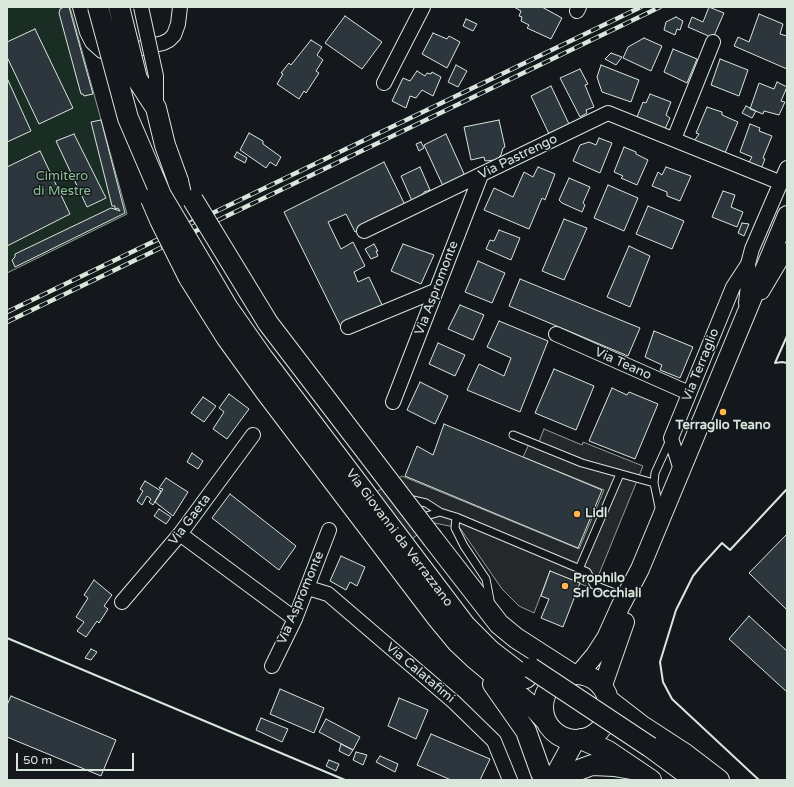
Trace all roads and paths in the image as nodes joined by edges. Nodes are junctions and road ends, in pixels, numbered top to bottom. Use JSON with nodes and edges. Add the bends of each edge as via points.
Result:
{"nodes":[{"id":1,"x":80,"y":7,"type":"edge"},
{"id":2,"x":98,"y":7,"type":"edge"},
{"id":3,"x":119,"y":7,"type":"edge"},
{"id":4,"x":142,"y":7,"type":"edge"},
{"id":5,"x":180,"y":7,"type":"edge"},
{"id":6,"x":423,"y":7,"type":"edge"},
{"id":7,"x":713,"y":42,"type":"dead end"},
{"id":8,"x":384,"y":83,"type":"dead end"},
{"id":9,"x":156,"y":108,"type":"junction"},
{"id":10,"x":128,"y":118,"type":"junction"},
{"id":11,"x":674,"y":139,"type":"junction"},
{"id":12,"x":787,"y":168,"type":"edge"},
{"id":13,"x":480,"y":175,"type":"junction"},
{"id":14,"x":178,"y":182,"type":"junction"},
{"id":15,"x":780,"y":184,"type":"junction"},
{"id":16,"x":787,"y":215,"type":"edge"},
{"id":17,"x":364,"y":231,"type":"dead end"},
{"id":18,"x":787,"y":250,"type":"edge"},
{"id":19,"x":748,"y":264,"type":"junction"},
{"id":20,"x":202,"y":270,"type":"junction"},
{"id":21,"x":435,"y":291,"type":"junction"},
{"id":22,"x":745,"y":319,"type":"junction"},
{"id":23,"x":348,"y":327,"type":"dead end"},
{"id":24,"x":556,"y":334,"type":"dead end"},
{"id":25,"x":689,"y":393,"type":"junction"},
{"id":26,"x":393,"y":402,"type":"dead end"},
{"id":27,"x":253,"y":435,"type":"dead end"},
{"id":28,"x":513,"y":435,"type":"dead end"},
{"id":29,"x":671,"y":438,"type":"junction"},
{"id":30,"x":681,"y":470,"type":"junction"},
{"id":31,"x":620,"y":474,"type":"junction"},
{"id":32,"x":654,"y":483,"type":"junction"},
{"id":33,"x":414,"y":500,"type":"dead end"},
{"id":34,"x":440,"y":512,"type":"junction"},
{"id":35,"x":456,"y":516,"type":"junction"},
{"id":36,"x":423,"y":517,"type":"dead end"},
{"id":37,"x":662,"y":518,"type":"junction"},
{"id":38,"x":329,"y":530,"type":"dead end"},
{"id":39,"x":180,"y":534,"type":"junction"},
{"id":40,"x":579,"y":569,"type":"junction"},
{"id":41,"x":640,"y":569,"type":"junction"},
{"id":42,"x":308,"y":588,"type":"junction"},
{"id":43,"x":625,"y":597,"type":"junction"},
{"id":44,"x":122,"y":602,"type":"dead end"},
{"id":45,"x":486,"y":608,"type":"junction"},
{"id":46,"x":295,"y":619,"type":"junction"},
{"id":47,"x":474,"y":658,"type":"junction"},
{"id":48,"x":272,"y":666,"type":"dead end"},
{"id":49,"x":576,"y":674,"type":"junction"},
{"id":50,"x":605,"y":693,"type":"junction"},
{"id":51,"x":548,"y":724,"type":"junction"},
{"id":52,"x":578,"y":740,"type":"junction"},
{"id":53,"x":647,"y":764,"type":"edge"},
{"id":54,"x":544,"y":778,"type":"edge"},
{"id":55,"x":510,"y":780,"type":"edge"},
{"id":56,"x":565,"y":780,"type":"edge"},
{"id":57,"x":676,"y":780,"type":"edge"},
{"id":58,"x":695,"y":780,"type":"edge"},
{"id":59,"x":720,"y":780,"type":"edge"}],
"edges":[{"from":1,"to":5,"type":"street","via":[[86,32],[92,42],[102,51],[113,55],[169,40],[178,24]]},
{"from":2,"to":10,"type":"main road","bridge":true},
{"from":3,"to":9,"type":"main road","bridge":true,"via":[[137,79]]},
{"from":4,"to":9,"type":"street","bridge":true,"via":[[156,76]]},
{"from":6,"to":8,"type":"street"},
{"from":7,"to":11,"type":"street"},
{"from":9,"to":14,"type":"main road","bridge":true},
{"from":10,"to":20,"type":"main road","bridge":true,"via":[[161,195]]},
{"from":10,"to":20,"type":"main road","bridge":true,"via":[[137,160],[160,220]]},
{"from":11,"to":13,"type":"street","name":"Via Pastrengo","via":[[608,113]]},
{"from":11,"to":15,"type":"street","name":"Via Pastrengo"},
{"from":12,"to":15,"type":"street","name":"Via Terraglio"},
{"from":13,"to":17,"type":"street","name":"Via Pastrengo"},
{"from":13,"to":21,"type":"street","name":"Via Aspromonte"},
{"from":14,"to":20,"type":"main road"},
{"from":14,"to":45,"type":"main road","bridge":true,"via":[[193,200],[268,323]]},
{"from":15,"to":19,"type":"street","name":"Via Terraglio"},
{"from":16,"to":22,"type":"street","name":"Via Terraglio"},
{"from":18,"to":22,"type":"street","name":"Via Terraglio"},
{"from":19,"to":22,"type":"street","name":"Via Terraglio"},
{"from":19,"to":25,"type":"street","name":"Via Terraglio","via":[[733,286]]},
{"from":20,"to":47,"type":"main road","via":[[226,337],[269,398],[438,619]]},
{"from":20,"to":53,"type":"main road","name":"Via Giovanni da Verrazzano","via":[[263,358],[465,625],[491,651],[519,673]]},
{"from":21,"to":23,"type":"street"},
{"from":21,"to":26,"type":"street","name":"Via Aspromonte"},
{"from":22,"to":30,"type":"street","name":"Via Terraglio"},
{"from":24,"to":25,"type":"street","name":"Via Teano"},
{"from":25,"to":29,"type":"street","name":"Via Terraglio"},
{"from":27,"to":39,"type":"street","name":"Via Gaeta"},
{"from":28,"to":31,"type":"lane","via":[[582,464]]},
{"from":29,"to":30,"type":"street"},
{"from":29,"to":32,"type":"lane","via":[[655,472]]},
{"from":30,"to":37,"type":"street","name":"Via Terraglio"},
{"from":31,"to":32,"type":"lane"},
{"from":31,"to":40,"type":"lane"},
{"from":32,"to":37,"type":"lane"},
{"from":33,"to":34,"type":"lane","via":[[426,503]]},
{"from":34,"to":35,"type":"lane"},
{"from":34,"to":36,"type":"lane"},
{"from":35,"to":40,"type":"lane"},
{"from":35,"to":45,"type":"lane","via":[[455,528],[486,580],[490,600]]},
{"from":37,"to":41,"type":"street","name":"Via Terraglio"},
{"from":38,"to":42,"type":"street","name":"Via Aspromonte"},
{"from":39,"to":44,"type":"street","name":"Via Gaeta"},
{"from":39,"to":46,"type":"street"},
{"from":40,"to":43,"type":"lane","via":[[587,572],[594,585]]},
{"from":41,"to":43,"type":"street","name":"Via Terraglio"},
{"from":41,"to":50,"type":"street","name":"Via Terraglio"},
{"from":42,"to":46,"type":"street","name":"Via Aspromonte"},
{"from":42,"to":55,"type":"street","name":"Via Calatafimi","via":[[328,594],[454,702],[494,741]]},
{"from":43,"to":49,"type":"street","name":"Via Terraglio","via":[[606,638],[595,655]]},
{"from":45,"to":49,"type":"main road","via":[[499,624],[516,638]]},
{"from":46,"to":48,"type":"street","name":"Via Aspromonte"},
{"from":47,"to":51,"type":"main road","via":[[535,708]]},
{"from":47,"to":54,"type":"main road","via":[[526,731]]},
{"from":49,"to":50,"type":"main road","via":[[592,679]]},
{"from":49,"to":51,"type":"main road","via":[[558,680],[547,691],[543,706]]},
{"from":50,"to":52,"type":"main road","via":[[609,708],[603,725],[593,734]]},
{"from":50,"to":59,"type":"main road","via":[[642,726]]},
{"from":51,"to":52,"type":"main road","via":[[561,736]]},
{"from":51,"to":54,"type":"main road"},
{"from":52,"to":53,"type":"main road"},
{"from":52,"to":54,"type":"main road"},
{"from":53,"to":56,"type":"main road","via":[[592,765],[576,771]]},
{"from":53,"to":57,"type":"main road"},
{"from":53,"to":58,"type":"main road"}]}
